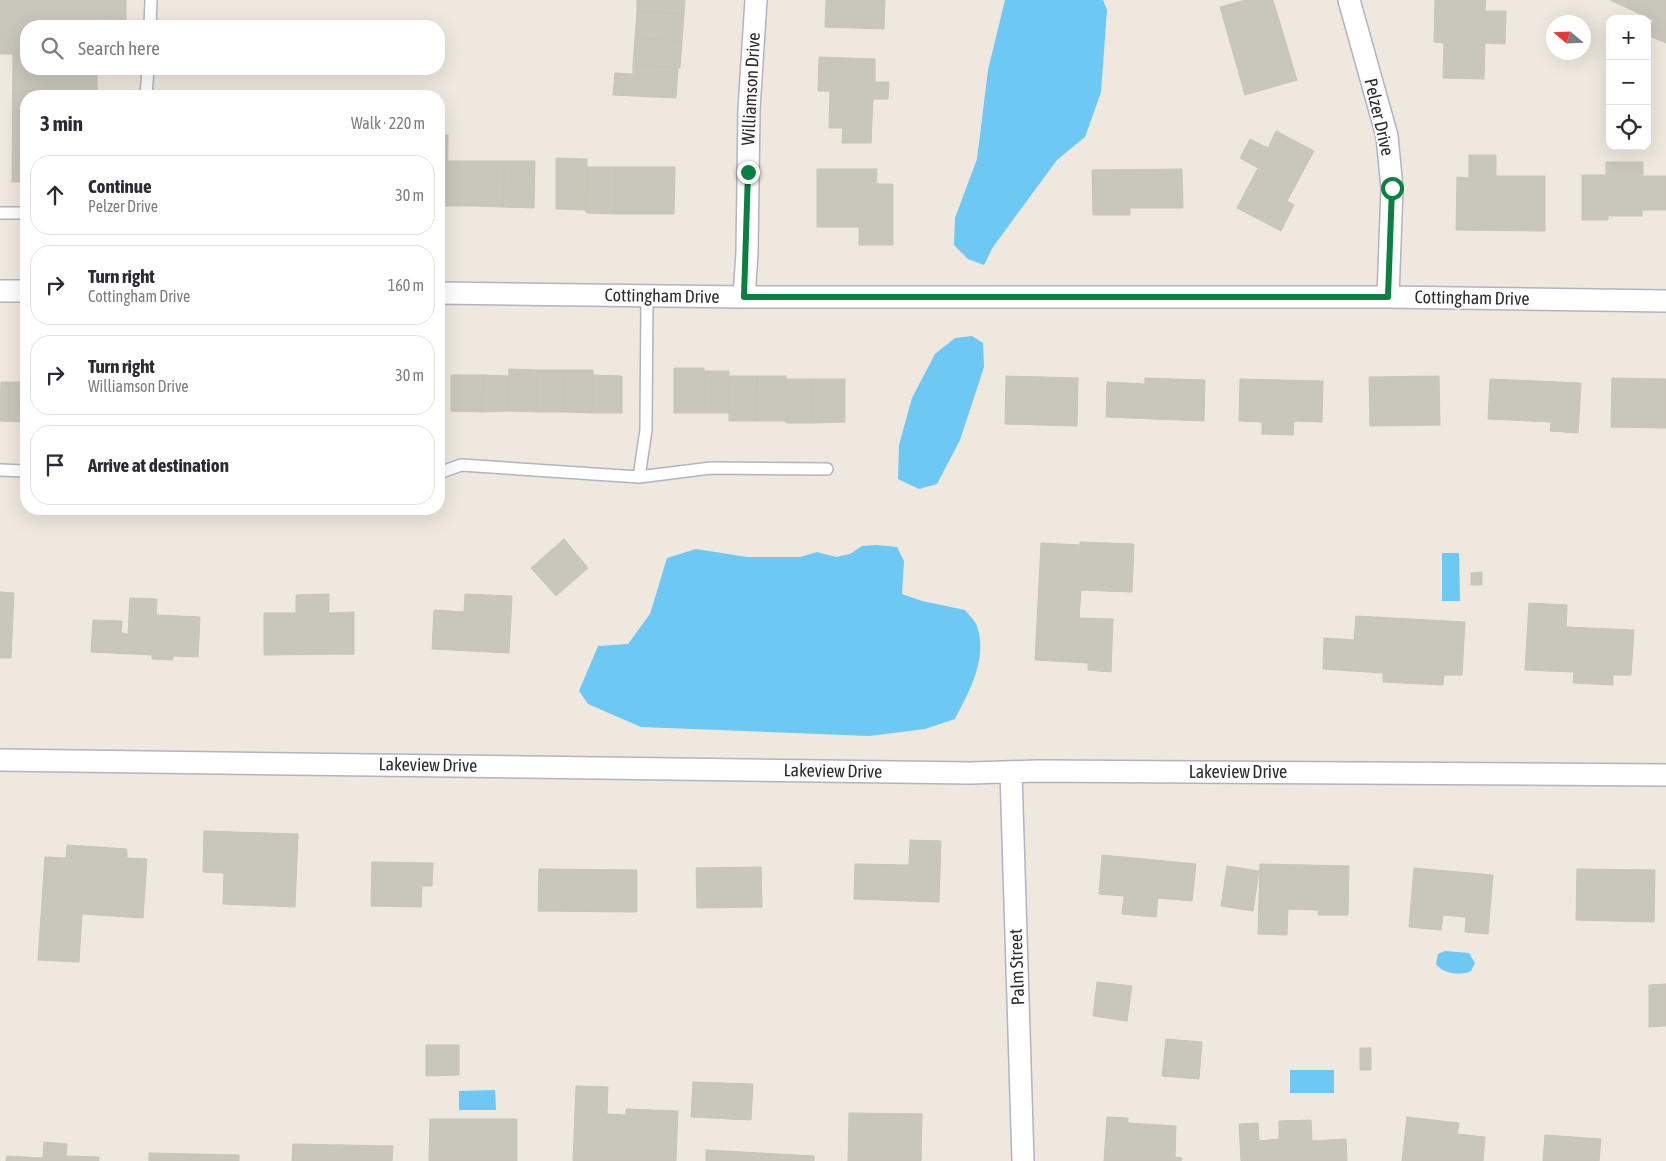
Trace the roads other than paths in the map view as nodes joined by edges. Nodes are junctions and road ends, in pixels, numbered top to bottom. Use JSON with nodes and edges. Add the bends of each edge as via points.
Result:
{"nodes":[{"id":1,"x":151,"y":0,"type":"edge"},
{"id":2,"x":756,"y":0,"type":"edge"},
{"id":3,"x":1349,"y":0,"type":"edge"},
{"id":4,"x":150,"y":20,"type":"edge"},
{"id":5,"x":148,"y":75,"type":"edge"},
{"id":6,"x":146,"y":90,"type":"edge"},
{"id":7,"x":0,"y":213,"type":"edge"},
{"id":8,"x":20,"y":213,"type":"edge"},
{"id":9,"x":0,"y":290,"type":"edge"},
{"id":10,"x":20,"y":291,"type":"edge"},
{"id":11,"x":445,"y":293,"type":"edge"},
{"id":12,"x":647,"y":296,"type":"junction"},
{"id":13,"x":744,"y":297,"type":"junction"},
{"id":14,"x":1388,"y":297,"type":"junction"},
{"id":15,"x":1666,"y":301,"type":"edge"},
{"id":16,"x":827,"y":469,"type":"dead end"},
{"id":17,"x":0,"y":470,"type":"edge"},
{"id":18,"x":20,"y":471,"type":"edge"},
{"id":19,"x":445,"y":471,"type":"edge"},
{"id":20,"x":639,"y":477,"type":"junction"},
{"id":21,"x":0,"y":760,"type":"edge"},
{"id":22,"x":1011,"y":773,"type":"junction"},
{"id":23,"x":1666,"y":775,"type":"edge"},
{"id":24,"x":1023,"y":1161,"type":"edge"}],
"edges":[{"from":1,"to":4,"type":"lane"},
{"from":2,"to":13,"type":"street","name":"Williamson Drive"},
{"from":3,"to":14,"type":"street","name":"Pelzer Drive","via":[[1387,136],[1392,188]]},
{"from":5,"to":6,"type":"lane"},
{"from":7,"to":8,"type":"lane"},
{"from":9,"to":10,"type":"street"},
{"from":11,"to":12,"type":"street","name":"Cottingham Drive"},
{"from":12,"to":13,"type":"street","name":"Cottingham Drive"},
{"from":12,"to":20,"type":"lane","via":[[646,430]]},
{"from":13,"to":14,"type":"street","name":"Cottingham Drive"},
{"from":14,"to":15,"type":"street","name":"Cottingham Drive"},
{"from":16,"to":20,"type":"lane","via":[[711,468]]},
{"from":17,"to":18,"type":"lane"},
{"from":19,"to":20,"type":"lane","via":[[461,465]]},
{"from":21,"to":22,"type":"street","name":"Lakeview Drive"},
{"from":22,"to":23,"type":"street","name":"Lakeview Drive"},
{"from":22,"to":24,"type":"street","name":"Palm Street"}]}
